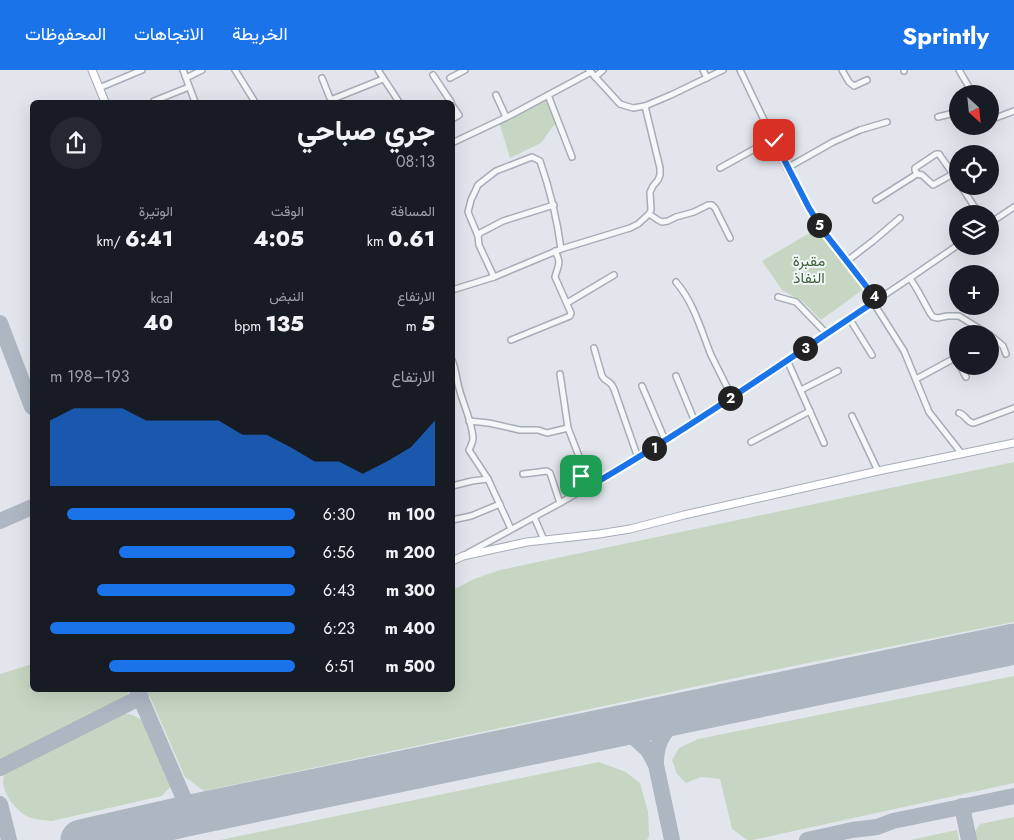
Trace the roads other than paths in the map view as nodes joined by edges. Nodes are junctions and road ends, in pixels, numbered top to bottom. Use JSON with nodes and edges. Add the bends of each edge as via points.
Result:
{"nodes":[{"id":1,"x":92,"y":70,"type":"edge"},
{"id":2,"x":142,"y":70,"type":"edge"},
{"id":3,"x":183,"y":70,"type":"edge"},
{"id":4,"x":202,"y":70,"type":"edge"},
{"id":5,"x":235,"y":70,"type":"edge"},
{"id":6,"x":378,"y":70,"type":"edge"},
{"id":7,"x":465,"y":70,"type":"edge"},
{"id":8,"x":603,"y":70,"type":"edge"},
{"id":9,"x":703,"y":70,"type":"edge"},
{"id":10,"x":723,"y":70,"type":"edge"},
{"id":11,"x":740,"y":70,"type":"edge"},
{"id":12,"x":842,"y":70,"type":"edge"},
{"id":13,"x":959,"y":70,"type":"edge"},
{"id":14,"x":592,"y":73,"type":"edge"},
{"id":15,"x":432,"y":74,"type":"dead end"},
{"id":16,"x":186,"y":78,"type":"junction"},
{"id":17,"x":322,"y":78,"type":"dead end"},
{"id":18,"x":384,"y":78,"type":"junction"},
{"id":19,"x":450,"y":78,"type":"dead end"},
{"id":20,"x":707,"y":78,"type":"junction"},
{"id":21,"x":867,"y":80,"type":"dead end"},
{"id":22,"x":968,"y":85,"type":"edge"},
{"id":23,"x":189,"y":87,"type":"junction"},
{"id":24,"x":100,"y":88,"type":"junction"},
{"id":25,"x":496,"y":95,"type":"dead end"},
{"id":26,"x":548,"y":95,"type":"junction"},
{"id":27,"x":104,"y":100,"type":"edge"},
{"id":28,"x":156,"y":100,"type":"edge"},
{"id":29,"x":194,"y":100,"type":"edge"},
{"id":30,"x":254,"y":100,"type":"edge"},
{"id":31,"x":398,"y":100,"type":"edge"},
{"id":32,"x":449,"y":100,"type":"edge"},
{"id":33,"x":645,"y":106,"type":"junction"},
{"id":34,"x":455,"y":108,"type":"edge"},
{"id":35,"x":1014,"y":111,"type":"edge"},
{"id":36,"x":949,"y":114,"type":"edge"},
{"id":37,"x":455,"y":116,"type":"edge"},
{"id":38,"x":506,"y":117,"type":"junction"},
{"id":39,"x":938,"y":117,"type":"dead end"},
{"id":40,"x":999,"y":117,"type":"edge"},
{"id":41,"x":887,"y":122,"type":"dead end"},
{"id":42,"x":774,"y":140,"type":"junction"},
{"id":43,"x":455,"y":142,"type":"edge"},
{"id":44,"x":572,"y":157,"type":"dead end"},
{"id":45,"x":720,"y":168,"type":"dead end"},
{"id":46,"x":788,"y":168,"type":"junction"},
{"id":47,"x":949,"y":169,"type":"edge"},
{"id":48,"x":917,"y":174,"type":"junction"},
{"id":49,"x":949,"y":176,"type":"edge"},
{"id":50,"x":876,"y":200,"type":"dead end"},
{"id":51,"x":554,"y":205,"type":"junction"},
{"id":52,"x":1014,"y":207,"type":"edge"},
{"id":53,"x":649,"y":214,"type":"junction"},
{"id":54,"x":999,"y":217,"type":"edge"},
{"id":55,"x":900,"y":218,"type":"dead end"},
{"id":56,"x":478,"y":236,"type":"junction"},
{"id":57,"x":730,"y":238,"type":"dead end"},
{"id":58,"x":561,"y":249,"type":"junction"},
{"id":59,"x":554,"y":251,"type":"junction"},
{"id":60,"x":949,"y":251,"type":"edge"},
{"id":61,"x":847,"y":261,"type":"junction"},
{"id":62,"x":614,"y":275,"type":"dead end"},
{"id":63,"x":494,"y":277,"type":"junction"},
{"id":64,"x":910,"y":278,"type":"junction"},
{"id":65,"x":676,"y":282,"type":"dead end"},
{"id":66,"x":455,"y":289,"type":"edge"},
{"id":67,"x":778,"y":297,"type":"dead end"},
{"id":68,"x":875,"y":301,"type":"junction"},
{"id":69,"x":567,"y":303,"type":"junction"},
{"id":70,"x":850,"y":318,"type":"junction"},
{"id":71,"x":974,"y":325,"type":"edge"},
{"id":72,"x":826,"y":333,"type":"junction"},
{"id":73,"x":510,"y":340,"type":"dead end"},
{"id":74,"x":999,"y":343,"type":"edge"},
{"id":75,"x":594,"y":348,"type":"dead end"},
{"id":76,"x":1006,"y":354,"type":"dead end"},
{"id":77,"x":872,"y":355,"type":"dead end"},
{"id":78,"x":787,"y":360,"type":"junction"},
{"id":79,"x":949,"y":361,"type":"edge"},
{"id":80,"x":455,"y":368,"type":"edge"},
{"id":81,"x":838,"y":371,"type":"dead end"},
{"id":82,"x":560,"y":374,"type":"dead end"},
{"id":83,"x":676,"y":376,"type":"dead end"},
{"id":84,"x":916,"y":379,"type":"junction"},
{"id":85,"x":642,"y":386,"type":"dead end"},
{"id":86,"x":801,"y":390,"type":"junction"},
{"id":87,"x":732,"y":397,"type":"junction"},
{"id":88,"x":1014,"y":408,"type":"edge"},
{"id":89,"x":810,"y":411,"type":"junction"},
{"id":90,"x":958,"y":412,"type":"dead end"},
{"id":91,"x":852,"y":416,"type":"dead end"},
{"id":92,"x":469,"y":421,"type":"junction"},
{"id":93,"x":695,"y":422,"type":"junction"},
{"id":94,"x":568,"y":428,"type":"junction"},
{"id":95,"x":665,"y":440,"type":"junction"},
{"id":96,"x":751,"y":442,"type":"dead end"},
{"id":97,"x":824,"y":443,"type":"dead end"},
{"id":98,"x":1014,"y":443,"type":"edge"},
{"id":99,"x":962,"y":454,"type":"junction"},
{"id":100,"x":638,"y":458,"type":"junction"},
{"id":101,"x":878,"y":472,"type":"junction"},
{"id":102,"x":523,"y":474,"type":"dead end"},
{"id":103,"x":488,"y":479,"type":"junction"},
{"id":104,"x":455,"y":485,"type":"edge"},
{"id":105,"x":587,"y":488,"type":"junction"},
{"id":106,"x":560,"y":503,"type":"junction"},
{"id":107,"x":500,"y":504,"type":"junction"},
{"id":108,"x":534,"y":517,"type":"junction"},
{"id":109,"x":455,"y":519,"type":"edge"},
{"id":110,"x":511,"y":529,"type":"junction"},
{"id":111,"x":544,"y":540,"type":"junction"},
{"id":112,"x":463,"y":556,"type":"junction"},
{"id":113,"x":455,"y":560,"type":"edge"}],
"edges":[{"from":1,"to":24,"type":"main road"},
{"from":2,"to":24,"type":"street"},
{"from":3,"to":16,"type":"street"},
{"from":4,"to":16,"type":"street"},
{"from":5,"to":30,"type":"street"},
{"from":6,"to":18,"type":"street"},
{"from":7,"to":19,"type":"street"},
{"from":8,"to":14,"type":"street"},
{"from":9,"to":20,"type":"street"},
{"from":10,"to":20,"type":"street"},
{"from":11,"to":42,"type":"street"},
{"from":12,"to":21,"type":"street","via":[[854,86]]},
{"from":13,"to":22,"type":"street"},
{"from":14,"to":26,"type":"street"},
{"from":14,"to":33,"type":"street","via":[[620,104],[633,108]]},
{"from":15,"to":32,"type":"street"},
{"from":16,"to":23,"type":"street"},
{"from":17,"to":18,"type":"street","via":[[333,99]]},
{"from":18,"to":31,"type":"street"},
{"from":20,"to":33,"type":"street"},
{"from":23,"to":28,"type":"street"},
{"from":23,"to":29,"type":"street"},
{"from":24,"to":27,"type":"main road"},
{"from":25,"to":38,"type":"street"},
{"from":26,"to":38,"type":"street"},
{"from":26,"to":44,"type":"street"},
{"from":33,"to":53,"type":"street","via":[[660,168],[660,175],[650,192]]},
{"from":34,"to":37,"type":"street","via":[[460,114]]},
{"from":35,"to":40,"type":"street"},
{"from":36,"to":39,"type":"street"},
{"from":38,"to":43,"type":"street"},
{"from":41,"to":46,"type":"street","via":[[837,140]]},
{"from":42,"to":45,"type":"street"},
{"from":42,"to":46,"type":"street"},
{"from":46,"to":61,"type":"street","via":[[824,232]]},
{"from":47,"to":48,"type":"street","via":[[936,154],[915,168]]},
{"from":48,"to":49,"type":"street","via":[[933,185]]},
{"from":48,"to":50,"type":"street"},
{"from":51,"to":56,"type":"street","via":[[500,222]]},
{"from":51,"to":56,"type":"street","via":[[540,161],[536,158],[496,171],[478,184],[471,200],[468,212]]},
{"from":51,"to":58,"type":"street"},
{"from":52,"to":54,"type":"street"},
{"from":53,"to":57,"type":"street","via":[[662,222],[712,205]]},
{"from":53,"to":58,"type":"street","via":[[630,228]]},
{"from":55,"to":61,"type":"street"},
{"from":56,"to":63,"type":"street"},
{"from":58,"to":59,"type":"street"},
{"from":59,"to":63,"type":"street"},
{"from":59,"to":69,"type":"street","via":[[559,265],[556,277]]},
{"from":60,"to":64,"type":"street"},
{"from":61,"to":68,"type":"street"},
{"from":62,"to":69,"type":"street"},
{"from":63,"to":66,"type":"street"},
{"from":64,"to":68,"type":"street"},
{"from":64,"to":71,"type":"street","via":[[933,317],[959,316]]},
{"from":65,"to":87,"type":"street","via":[[685,292]]},
{"from":67,"to":72,"type":"street","via":[[796,302]]},
{"from":68,"to":70,"type":"street"},
{"from":68,"to":84,"type":"street"},
{"from":69,"to":73,"type":"street","via":[[571,313],[568,318]]},
{"from":70,"to":72,"type":"street"},
{"from":70,"to":77,"type":"street"},
{"from":72,"to":78,"type":"street"},
{"from":74,"to":76,"type":"street"},
{"from":75,"to":100,"type":"street","via":[[602,376],[614,390]]},
{"from":78,"to":86,"type":"street"},
{"from":78,"to":87,"type":"street"},
{"from":79,"to":84,"type":"street"},
{"from":80,"to":92,"type":"street"},
{"from":81,"to":86,"type":"street"},
{"from":82,"to":94,"type":"street"},
{"from":83,"to":93,"type":"street"},
{"from":84,"to":99,"type":"street","via":[[929,412]]},
{"from":85,"to":95,"type":"street"},
{"from":86,"to":89,"type":"street"},
{"from":87,"to":93,"type":"street"},
{"from":88,"to":90,"type":"street","via":[[974,424]]},
{"from":89,"to":96,"type":"street"},
{"from":89,"to":97,"type":"street"},
{"from":91,"to":101,"type":"street"},
{"from":92,"to":94,"type":"street","via":[[547,432]]},
{"from":92,"to":103,"type":"street","via":[[473,439],[469,450]]},
{"from":93,"to":95,"type":"street"},
{"from":94,"to":105,"type":"street"},
{"from":95,"to":100,"type":"street"},
{"from":98,"to":99,"type":"main road"},
{"from":99,"to":101,"type":"main road"},
{"from":100,"to":105,"type":"street"},
{"from":101,"to":111,"type":"main road","via":[[630,529]]},
{"from":102,"to":106,"type":"street","via":[[550,472]]},
{"from":103,"to":104,"type":"street"},
{"from":103,"to":107,"type":"street"},
{"from":105,"to":106,"type":"street"},
{"from":106,"to":108,"type":"street"},
{"from":107,"to":109,"type":"street"},
{"from":107,"to":110,"type":"street"},
{"from":108,"to":110,"type":"street"},
{"from":108,"to":111,"type":"street"},
{"from":110,"to":112,"type":"street"},
{"from":111,"to":112,"type":"main road"},
{"from":112,"to":113,"type":"main road"}]}
